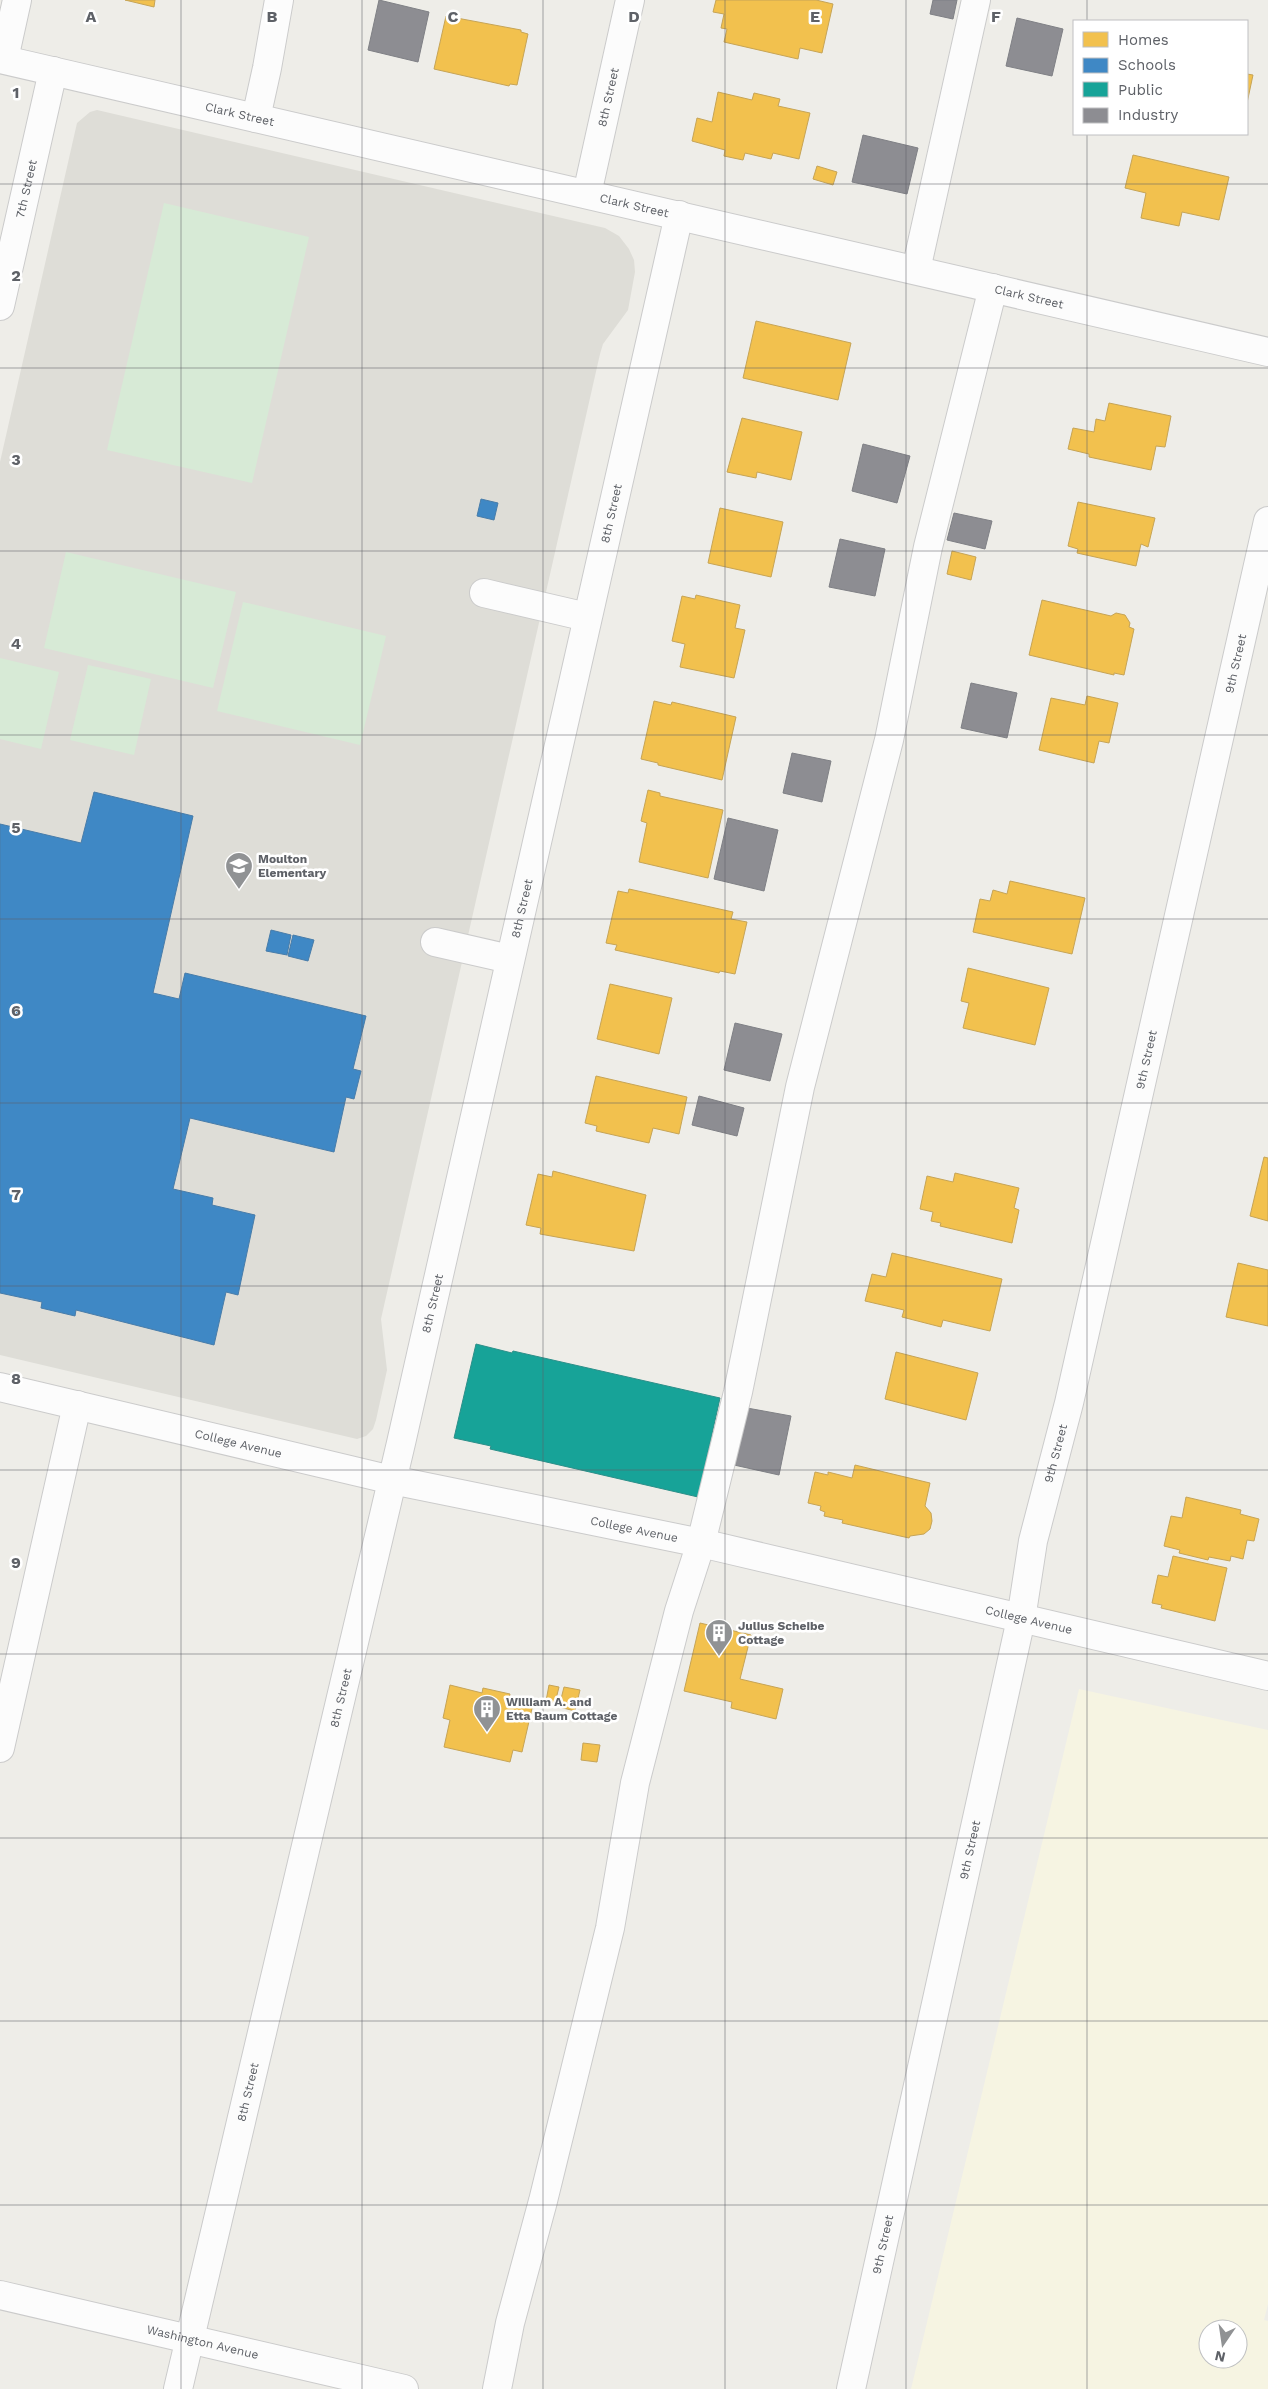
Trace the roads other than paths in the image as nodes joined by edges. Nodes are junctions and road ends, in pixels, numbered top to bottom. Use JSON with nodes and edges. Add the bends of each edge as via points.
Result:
{"nodes":[{"id":1,"x":17,"y":0,"type":"edge"},
{"id":2,"x":279,"y":0,"type":"edge"},
{"id":3,"x":630,"y":0,"type":"edge"},
{"id":4,"x":976,"y":0,"type":"edge"},
{"id":5,"x":2,"y":59,"type":"edge"},
{"id":6,"x":53,"y":71,"type":"junction"},
{"id":7,"x":256,"y":118,"type":"junction"},
{"id":8,"x":587,"y":194,"type":"junction"},
{"id":9,"x":678,"y":215,"type":"junction"},
{"id":10,"x":916,"y":270,"type":"junction"},
{"id":11,"x":993,"y":288,"type":"junction"},
{"id":12,"x":0,"y":306,"type":"edge"},
{"id":13,"x":1268,"y":352,"type":"edge"},
{"id":14,"x":1268,"y":521,"type":"edge"},
{"id":15,"x":484,"y":593,"type":"dead end"},
{"id":16,"x":587,"y":617,"type":"junction"},
{"id":17,"x":435,"y":942,"type":"dead end"},
{"id":18,"x":510,"y":959,"type":"junction"},
{"id":19,"x":0,"y":1387,"type":"edge"},
{"id":20,"x":77,"y":1404,"type":"junction"},
{"id":21,"x":392,"y":1480,"type":"junction"},
{"id":22,"x":701,"y":1544,"type":"junction"},
{"id":23,"x":1021,"y":1619,"type":"junction"},
{"id":24,"x":1268,"y":1676,"type":"edge"},
{"id":25,"x":0,"y":1748,"type":"edge"},
{"id":26,"x":0,"y":2295,"type":"edge"},
{"id":27,"x":190,"y":2339,"type":"junction"},
{"id":28,"x":178,"y":2389,"type":"edge"},
{"id":29,"x":404,"y":2389,"type":"edge"},
{"id":30,"x":496,"y":2389,"type":"edge"},
{"id":31,"x":850,"y":2389,"type":"edge"}],
"edges":[{"from":1,"to":5,"type":"street"},
{"from":2,"to":7,"type":"street"},
{"from":3,"to":8,"type":"street","name":"8th Street"},
{"from":4,"to":10,"type":"street"},
{"from":5,"to":6,"type":"street","name":"Clark Street"},
{"from":6,"to":7,"type":"street","name":"Clark Street"},
{"from":6,"to":12,"type":"street","name":"7th Street"},
{"from":7,"to":8,"type":"street","name":"Clark Street"},
{"from":8,"to":9,"type":"street","name":"Clark Street"},
{"from":9,"to":10,"type":"street","name":"Clark Street"},
{"from":9,"to":16,"type":"street","name":"8th Street"},
{"from":10,"to":11,"type":"street","name":"Clark Street"},
{"from":11,"to":13,"type":"street","name":"Clark Street"},
{"from":11,"to":22,"type":"street","via":[[928,547],[889,740],[800,1087],[738,1392]]},
{"from":14,"to":23,"type":"street","name":"9th Street","via":[[1071,1394],[1033,1541]]},
{"from":15,"to":16,"type":"street"},
{"from":16,"to":18,"type":"street","name":"8th Street"},
{"from":17,"to":18,"type":"street"},
{"from":18,"to":21,"type":"street","name":"8th Street"},
{"from":19,"to":20,"type":"street","name":"College Avenue"},
{"from":20,"to":21,"type":"street","name":"College Avenue"},
{"from":20,"to":25,"type":"street"},
{"from":21,"to":22,"type":"street","name":"College Avenue"},
{"from":21,"to":27,"type":"street","name":"8th Street"},
{"from":22,"to":23,"type":"street","name":"College Avenue"},
{"from":22,"to":30,"type":"street","via":[[679,1610],[635,1782],[610,1928]]},
{"from":23,"to":24,"type":"street","name":"College Avenue"},
{"from":23,"to":31,"type":"street","name":"9th Street"},
{"from":26,"to":27,"type":"street","name":"Washington Avenue"},
{"from":27,"to":28,"type":"street","name":"8th Street"},
{"from":27,"to":29,"type":"street","name":"Washington Avenue"}]}
